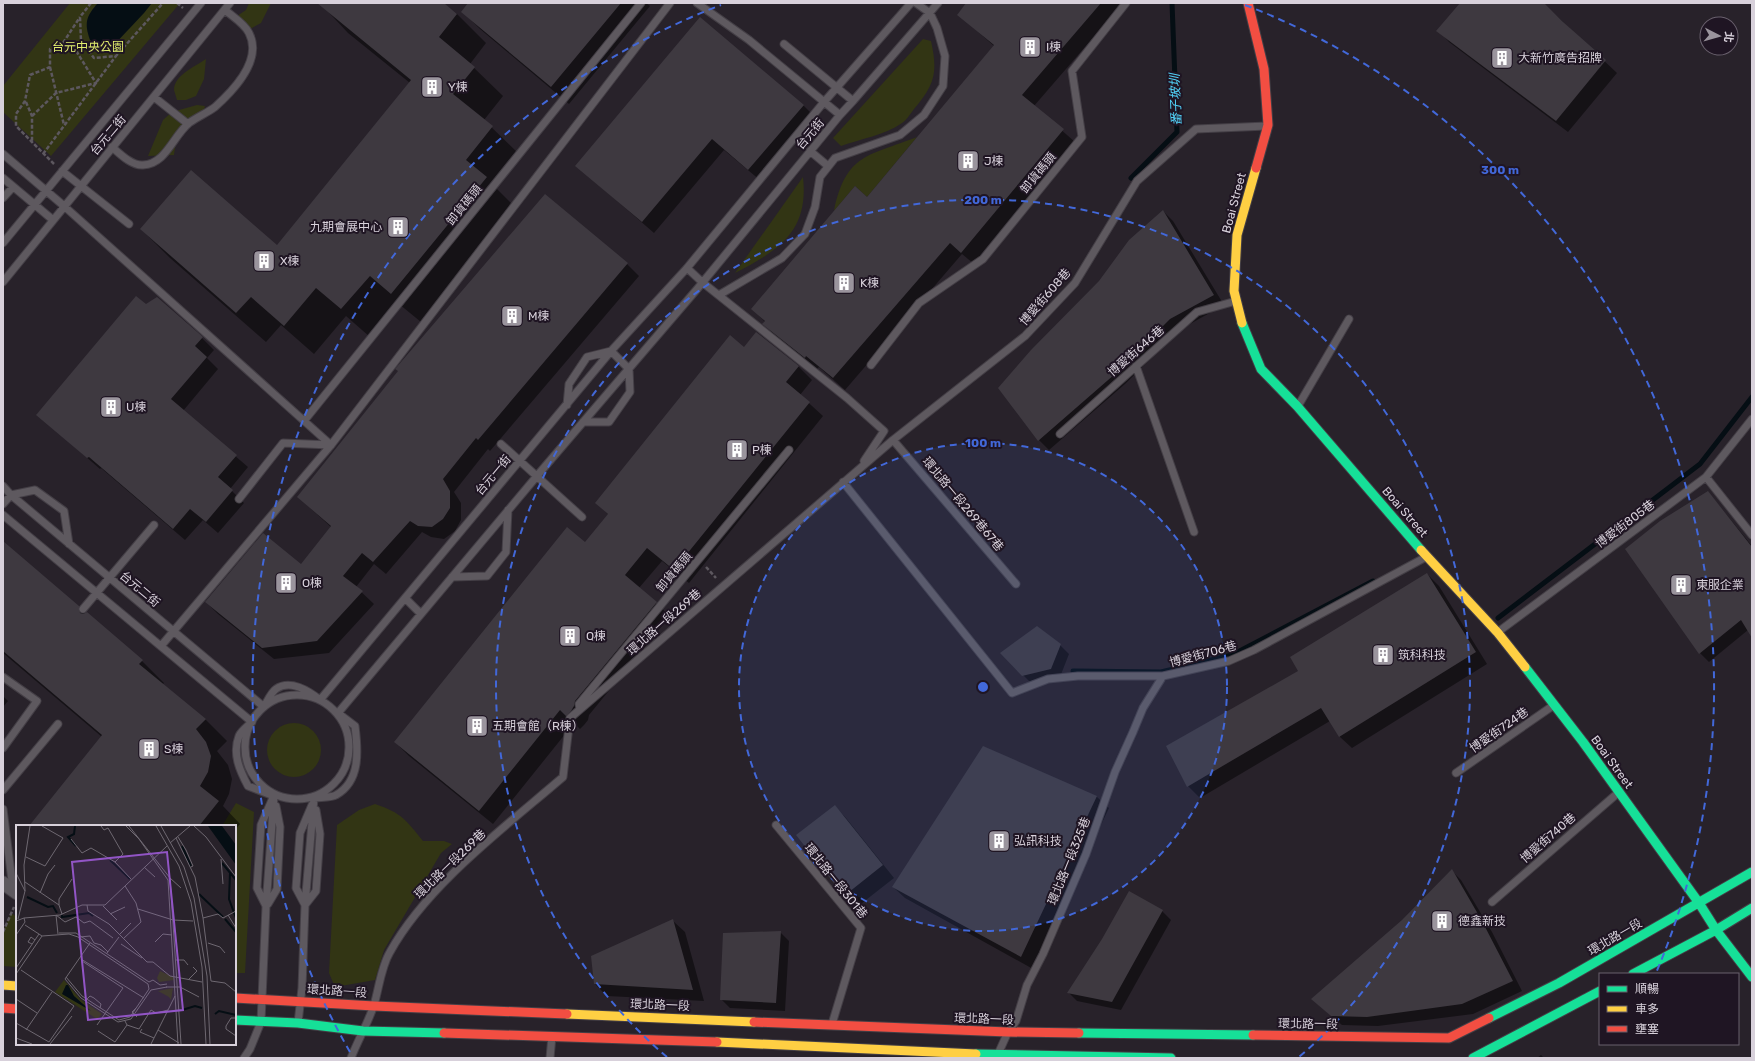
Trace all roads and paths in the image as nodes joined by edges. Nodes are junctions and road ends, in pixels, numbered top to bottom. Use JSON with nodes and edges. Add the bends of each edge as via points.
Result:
{"nodes":[{"id":1,"x":91,"y":3,"type":"edge"},
{"id":2,"x":163,"y":3,"type":"edge"},
{"id":3,"x":201,"y":3,"type":"edge"},
{"id":4,"x":230,"y":3,"type":"edge"},
{"id":5,"x":641,"y":3,"type":"edge"},
{"id":6,"x":670,"y":3,"type":"edge"},
{"id":7,"x":697,"y":3,"type":"edge"},
{"id":8,"x":911,"y":3,"type":"edge"},
{"id":9,"x":916,"y":3,"type":"edge"},
{"id":10,"x":938,"y":3,"type":"edge"},
{"id":11,"x":1126,"y":3,"type":"edge"},
{"id":12,"x":1248,"y":3,"type":"edge"},
{"id":13,"x":225,"y":10,"type":"junction"},
{"id":14,"x":930,"y":13,"type":"junction"},
{"id":15,"x":80,"y":17,"type":"junction"},
{"id":16,"x":63,"y":44,"type":"junction"},
{"id":17,"x":784,"y":44,"type":"dead end"},
{"id":18,"x":116,"y":56,"type":"junction"},
{"id":19,"x":50,"y":67,"type":"junction"},
{"id":20,"x":96,"y":83,"type":"junction"},
{"id":21,"x":838,"y":88,"type":"junction"},
{"id":22,"x":56,"y":93,"type":"junction"},
{"id":23,"x":154,"y":97,"type":"junction"},
{"id":24,"x":25,"y":101,"type":"junction"},
{"id":25,"x":824,"y":102,"type":"junction"},
{"id":26,"x":853,"y":102,"type":"junction"},
{"id":27,"x":840,"y":115,"type":"junction"},
{"id":28,"x":32,"y":116,"type":"junction"},
{"id":29,"x":188,"y":124,"type":"junction"},
{"id":30,"x":64,"y":125,"type":"junction"},
{"id":31,"x":1268,"y":126,"type":"junction"},
{"id":32,"x":32,"y":143,"type":"junction"},
{"id":33,"x":112,"y":147,"type":"junction"},
{"id":34,"x":810,"y":151,"type":"junction"},
{"id":35,"x":3,"y":154,"type":"edge"},
{"id":36,"x":43,"y":154,"type":"junction"},
{"id":37,"x":828,"y":166,"type":"junction"},
{"id":38,"x":62,"y":171,"type":"junction"},
{"id":39,"x":3,"y":178,"type":"edge"},
{"id":40,"x":13,"y":186,"type":"junction"},
{"id":41,"x":80,"y":186,"type":"junction"},
{"id":42,"x":46,"y":190,"type":"junction"},
{"id":43,"x":3,"y":198,"type":"edge"},
{"id":44,"x":34,"y":205,"type":"junction"},
{"id":45,"x":64,"y":206,"type":"junction"},
{"id":46,"x":52,"y":220,"type":"junction"},
{"id":47,"x":129,"y":224,"type":"dead end"},
{"id":48,"x":3,"y":243,"type":"edge"},
{"id":49,"x":687,"y":268,"type":"junction"},
{"id":50,"x":3,"y":282,"type":"edge"},
{"id":51,"x":702,"y":282,"type":"junction"},
{"id":52,"x":719,"y":295,"type":"junction"},
{"id":53,"x":1236,"y":301,"type":"junction"},
{"id":54,"x":1349,"y":320,"type":"dead end"},
{"id":55,"x":611,"y":351,"type":"junction"},
{"id":56,"x":871,"y":365,"type":"dead end"},
{"id":57,"x":1136,"y":366,"type":"junction"},
{"id":58,"x":629,"y":369,"type":"junction"},
{"id":59,"x":567,"y":405,"type":"junction"},
{"id":60,"x":1298,"y":406,"type":"junction"},
{"id":61,"x":1752,"y":419,"type":"edge"},
{"id":62,"x":304,"y":421,"type":"junction"},
{"id":63,"x":583,"y":422,"type":"junction"},
{"id":64,"x":1060,"y":434,"type":"dead end"},
{"id":65,"x":893,"y":440,"type":"junction"},
{"id":66,"x":501,"y":444,"type":"dead end"},
{"id":67,"x":331,"y":445,"type":"junction"},
{"id":68,"x":789,"y":450,"type":"dead end"},
{"id":69,"x":519,"y":461,"type":"junction"},
{"id":70,"x":858,"y":469,"type":"junction"},
{"id":71,"x":536,"y":477,"type":"junction"},
{"id":72,"x":1706,"y":477,"type":"junction"},
{"id":73,"x":843,"y":482,"type":"junction"},
{"id":74,"x":3,"y":486,"type":"edge"},
{"id":75,"x":11,"y":495,"type":"junction"},
{"id":76,"x":239,"y":499,"type":"dead end"},
{"id":77,"x":3,"y":504,"type":"edge"},
{"id":78,"x":508,"y":510,"type":"junction"},
{"id":79,"x":3,"y":515,"type":"edge"},
{"id":80,"x":582,"y":517,"type":"dead end"},
{"id":81,"x":154,"y":525,"type":"dead end"},
{"id":82,"x":1194,"y":532,"type":"dead end"},
{"id":83,"x":1752,"y":535,"type":"edge"},
{"id":84,"x":70,"y":544,"type":"junction"},
{"id":85,"x":1427,"y":557,"type":"junction"},
{"id":86,"x":699,"y":559,"type":"junction"},
{"id":87,"x":109,"y":577,"type":"junction"},
{"id":88,"x":452,"y":577,"type":"junction"},
{"id":89,"x":1016,"y":584,"type":"dead end"},
{"id":90,"x":723,"y":586,"type":"junction"},
{"id":91,"x":97,"y":593,"type":"junction"},
{"id":92,"x":405,"y":598,"type":"junction"},
{"id":93,"x":83,"y":610,"type":"dead end"},
{"id":94,"x":421,"y":614,"type":"junction"},
{"id":95,"x":173,"y":631,"type":"junction"},
{"id":96,"x":1498,"y":633,"type":"junction"},
{"id":97,"x":160,"y":646,"type":"junction"},
{"id":98,"x":1163,"y":676,"type":"junction"},
{"id":99,"x":3,"y":677,"type":"edge"},
{"id":100,"x":320,"y":700,"type":"junction"},
{"id":101,"x":1554,"y":705,"type":"junction"},
{"id":102,"x":264,"y":707,"type":"junction"},
{"id":103,"x":580,"y":709,"type":"junction"},
{"id":104,"x":338,"y":713,"type":"junction"},
{"id":105,"x":252,"y":722,"type":"junction"},
{"id":106,"x":58,"y":724,"type":"dead end"},
{"id":107,"x":3,"y":748,"type":"edge"},
{"id":108,"x":1456,"y":773,"type":"dead end"},
{"id":109,"x":3,"y":790,"type":"edge"},
{"id":110,"x":1619,"y":791,"type":"junction"},
{"id":111,"x":274,"y":796,"type":"junction"},
{"id":112,"x":314,"y":798,"type":"junction"},
{"id":113,"x":3,"y":809,"type":"edge"},
{"id":114,"x":776,"y":825,"type":"dead end"},
{"id":115,"x":1752,"y":872,"type":"edge"},
{"id":116,"x":12,"y":892,"type":"edge"},
{"id":117,"x":1492,"y":902,"type":"dead end"},
{"id":118,"x":1699,"y":903,"type":"junction"},
{"id":119,"x":266,"y":906,"type":"junction"},
{"id":120,"x":305,"y":906,"type":"junction"},
{"id":121,"x":1752,"y":908,"type":"edge"},
{"id":122,"x":1716,"y":930,"type":"junction"},
{"id":123,"x":3,"y":932,"type":"edge"},
{"id":124,"x":1635,"y":973,"type":"edge"},
{"id":125,"x":1752,"y":977,"type":"edge"},
{"id":126,"x":3,"y":985,"type":"edge"},
{"id":127,"x":16,"y":986,"type":"edge"},
{"id":128,"x":1599,"y":992,"type":"edge"},
{"id":129,"x":236,"y":998,"type":"edge"},
{"id":130,"x":262,"y":1000,"type":"junction"},
{"id":131,"x":300,"y":1000,"type":"junction"},
{"id":132,"x":374,"y":1006,"type":"junction"},
{"id":133,"x":3,"y":1008,"type":"edge"},
{"id":134,"x":16,"y":1009,"type":"edge"},
{"id":135,"x":236,"y":1020,"type":"edge"},
{"id":136,"x":261,"y":1022,"type":"junction"},
{"id":137,"x":298,"y":1023,"type":"junction"},
{"id":138,"x":832,"y":1024,"type":"junction"},
{"id":139,"x":363,"y":1031,"type":"junction"},
{"id":140,"x":1008,"y":1032,"type":"junction"},
{"id":141,"x":552,"y":1036,"type":"junction"},
{"id":142,"x":997,"y":1057,"type":"edge"},
{"id":143,"x":244,"y":1058,"type":"edge"},
{"id":144,"x":351,"y":1058,"type":"edge"},
{"id":145,"x":550,"y":1058,"type":"edge"},
{"id":146,"x":1171,"y":1058,"type":"edge"},
{"id":147,"x":1473,"y":1058,"type":"edge"}],
"edges":[{"from":1,"to":15,"type":"path"},
{"from":2,"to":18,"type":"path"},
{"from":3,"to":38,"type":"lane","name":"台元二街"},
{"from":4,"to":13,"type":"lane","name":"台元二街"},
{"from":5,"to":62,"type":"lane","name":"卸貨碼頭"},
{"from":6,"to":67,"type":"lane"},
{"from":7,"to":25,"type":"lane","via":[[749,40]]},
{"from":8,"to":21,"type":"lane","name":"台元街"},
{"from":9,"to":14,"type":"lane"},
{"from":10,"to":14,"type":"lane","name":"台元街"},
{"from":11,"to":56,"type":"lane","name":"卸貨碼頭","via":[[1072,71],[1082,137],[983,259],[919,303]]},
{"from":12,"to":31,"type":"street","name":"Boai Street","via":[[1264,69]]},
{"from":13,"to":23,"type":"lane","name":"台元二街"},
{"from":13,"to":29,"type":"lane","via":[[248,31],[252,41],[253,52],[248,69],[214,108]]},
{"from":14,"to":26,"type":"lane","name":"台元街"},
{"from":14,"to":37,"type":"lane","via":[[937,28],[944,56],[943,86],[924,115],[900,135],[835,158]]},
{"from":15,"to":16,"type":"path"},
{"from":15,"to":18,"type":"path","via":[[80,41],[94,58]]},
{"from":16,"to":19,"type":"path","via":[[50,49]]},
{"from":16,"to":20,"type":"path","via":[[75,49]]},
{"from":17,"to":21,"type":"lane"},
{"from":18,"to":20,"type":"path"},
{"from":19,"to":22,"type":"path"},
{"from":19,"to":24,"type":"path","via":[[30,75]]},
{"from":20,"to":22,"type":"path"},
{"from":20,"to":30,"type":"path"},
{"from":21,"to":25,"type":"lane","name":"台元街"},
{"from":21,"to":26,"type":"lane"},
{"from":22,"to":28,"type":"path"},
{"from":22,"to":30,"type":"path"},
{"from":23,"to":29,"type":"lane"},
{"from":23,"to":33,"type":"lane","name":"台元二街"},
{"from":24,"to":28,"type":"path"},
{"from":24,"to":32,"type":"path","via":[[16,114],[16,126]]},
{"from":25,"to":27,"type":"lane"},
{"from":25,"to":49,"type":"lane","name":"台元街"},
{"from":26,"to":27,"type":"lane","name":"台元街"},
{"from":27,"to":34,"type":"lane","name":"台元街"},
{"from":28,"to":32,"type":"path"},
{"from":29,"to":33,"type":"lane","via":[[158,160],[144,165],[130,161]]},
{"from":30,"to":36,"type":"path"},
{"from":31,"to":53,"type":"street","name":"Boai Street","via":[[1237,235],[1234,291]]},
{"from":31,"to":65,"type":"lane","name":"博愛街608巷","via":[[1196,128],[1137,181],[1075,282],[1026,336]]},
{"from":32,"to":36,"type":"path"},
{"from":33,"to":41,"type":"lane","name":"台元二街"},
{"from":34,"to":37,"type":"lane"},
{"from":34,"to":51,"type":"lane","name":"台元街"},
{"from":35,"to":42,"type":"lane"},
{"from":36,"to":38,"type":"path"},
{"from":37,"to":52,"type":"lane","via":[[820,177],[815,207],[804,234],[782,258]]},
{"from":38,"to":41,"type":"lane"},
{"from":38,"to":42,"type":"lane","name":"台元二街"},
{"from":39,"to":40,"type":"lane"},
{"from":40,"to":43,"type":"lane"},
{"from":40,"to":44,"type":"lane"},
{"from":41,"to":45,"type":"lane","name":"台元二街"},
{"from":41,"to":47,"type":"lane"},
{"from":42,"to":44,"type":"lane","name":"台元二街"},
{"from":42,"to":45,"type":"lane"},
{"from":44,"to":46,"type":"lane"},
{"from":44,"to":48,"type":"lane","name":"台元二街"},
{"from":45,"to":46,"type":"lane","name":"台元二街"},
{"from":45,"to":62,"type":"lane"},
{"from":46,"to":50,"type":"lane","name":"台元二街"},
{"from":49,"to":51,"type":"lane"},
{"from":49,"to":55,"type":"lane","name":"台元一街"},
{"from":51,"to":52,"type":"lane"},
{"from":51,"to":58,"type":"lane"},
{"from":52,"to":70,"type":"lane","via":[[884,431]]},
{"from":53,"to":57,"type":"lane","name":"博愛街646巷","via":[[1197,312]]},
{"from":53,"to":60,"type":"street","name":"Boai Street","via":[[1240,318],[1261,369]]},
{"from":54,"to":60,"type":"lane"},
{"from":55,"to":58,"type":"lane"},
{"from":55,"to":59,"type":"lane","name":"台元一街"},
{"from":55,"to":59,"type":"lane","via":[[587,357],[569,384]]},
{"from":57,"to":64,"type":"lane","name":"博愛街646巷"},
{"from":57,"to":82,"type":"lane"},
{"from":58,"to":63,"type":"lane"},
{"from":58,"to":63,"type":"lane","via":[[630,392],[609,422]]},
{"from":59,"to":69,"type":"lane","name":"台元一街"},
{"from":60,"to":85,"type":"street","name":"Boai Street"},
{"from":61,"to":72,"type":"lane","name":"博愛街805巷"},
{"from":62,"to":67,"type":"lane"},
{"from":63,"to":71,"type":"lane"},
{"from":65,"to":70,"type":"lane","name":"博愛街608巷"},
{"from":65,"to":89,"type":"lane","name":"環北路一段269巷67巷"},
{"from":66,"to":69,"type":"lane"},
{"from":67,"to":76,"type":"lane","via":[[283,443]]},
{"from":67,"to":95,"type":"lane"},
{"from":68,"to":86,"type":"lane","name":"卸貨碼頭"},
{"from":69,"to":71,"type":"lane"},
{"from":69,"to":92,"type":"lane","name":"台元一街"},
{"from":70,"to":73,"type":"lane","name":"博愛街608巷"},
{"from":71,"to":78,"type":"lane"},
{"from":71,"to":80,"type":"lane"},
{"from":72,"to":83,"type":"lane"},
{"from":72,"to":96,"type":"lane","name":"博愛街805巷"},
{"from":73,"to":90,"type":"lane","name":"環北路一段269巷"},
{"from":73,"to":98,"type":"lane","name":"博愛街706巷","via":[[1012,693],[1048,679],[1078,676]]},
{"from":74,"to":75,"type":"lane","name":"台元二街"},
{"from":75,"to":77,"type":"lane"},
{"from":75,"to":84,"type":"lane","name":"台元二街"},
{"from":75,"to":84,"type":"lane","via":[[35,490],[64,511]]},
{"from":78,"to":88,"type":"lane"},
{"from":78,"to":88,"type":"lane","via":[[506,552],[487,576]]},
{"from":79,"to":91,"type":"lane"},
{"from":81,"to":87,"type":"lane"},
{"from":84,"to":87,"type":"lane","name":"台元二街"},
{"from":85,"to":96,"type":"street","name":"Boai Street"},
{"from":85,"to":98,"type":"lane","name":"博愛街706巷","via":[[1254,650],[1229,661]]},
{"from":86,"to":90,"type":"path"},
{"from":86,"to":103,"type":"lane","name":"卸貨碼頭","via":[[579,704]]},
{"from":87,"to":91,"type":"lane"},
{"from":87,"to":95,"type":"lane","name":"台元二街"},
{"from":88,"to":94,"type":"lane"},
{"from":90,"to":103,"type":"lane","name":"環北路一段269巷"},
{"from":91,"to":93,"type":"lane"},
{"from":91,"to":97,"type":"lane"},
{"from":92,"to":94,"type":"lane"},
{"from":92,"to":100,"type":"lane","name":"台元一街"},
{"from":94,"to":104,"type":"lane"},
{"from":95,"to":97,"type":"lane"},
{"from":95,"to":102,"type":"lane","name":"台元二街"},
{"from":96,"to":101,"type":"street","name":"Boai Street"},
{"from":97,"to":105,"type":"lane"},
{"from":98,"to":140,"type":"lane","name":"環北路一段325巷","via":[[1143,708],[1115,772],[1086,854],[1027,985],[1016,1021]]},
{"from":99,"to":107,"type":"lane","via":[[37,701]]},
{"from":100,"to":102,"type":"lane","via":[[303,695],[285,696]]},
{"from":100,"to":104,"type":"lane"},
{"from":101,"to":108,"type":"lane","name":"博愛街724巷"},
{"from":101,"to":110,"type":"street","name":"Boai Street"},
{"from":102,"to":105,"type":"lane","via":[[255,715]]},
{"from":103,"to":132,"type":"lane","name":"環北路一段269巷","via":[[570,718],[562,778],[451,876],[414,915],[389,954]]},
{"from":104,"to":112,"type":"lane","via":[[349,740],[348,757],[343,773],[332,786]]},
{"from":104,"to":112,"type":"lane","via":[[355,726],[357,765],[347,785],[336,796]]},
{"from":105,"to":111,"type":"lane","via":[[247,730],[244,748],[247,766],[256,781]]},
{"from":106,"to":109,"type":"lane"},
{"from":110,"to":117,"type":"lane","name":"博愛街740巷"},
{"from":110,"to":118,"type":"street","name":"Boai Street"},
{"from":111,"to":112,"type":"lane","via":[[302,800]]},
{"from":111,"to":119,"type":"lane"},
{"from":111,"to":119,"type":"lane","via":[[261,824],[257,888]]},
{"from":112,"to":120,"type":"lane"},
{"from":112,"to":120,"type":"lane","via":[[300,833],[296,888]]},
{"from":113,"to":116,"type":"lane"},
{"from":114,"to":138,"type":"lane","name":"環北路一段301巷","via":[[861,928]]},
{"from":115,"to":118,"type":"street","name":"環北路一段"},
{"from":116,"to":123,"type":"path"},
{"from":118,"to":122,"type":"street","name":"Boai Street"},
{"from":118,"to":140,"type":"street","name":"環北路一段","via":[[1559,983],[1449,1038]]},
{"from":119,"to":130,"type":"lane"},
{"from":120,"to":131,"type":"lane"},
{"from":121,"to":122,"type":"street"},
{"from":122,"to":124,"type":"street"},
{"from":122,"to":125,"type":"street","name":"Boai Street"},
{"from":126,"to":127,"type":"street"},
{"from":128,"to":147,"type":"street"},
{"from":129,"to":130,"type":"street","name":"環北路一段"},
{"from":130,"to":131,"type":"street","name":"環北路一段"},
{"from":130,"to":136,"type":"lane"},
{"from":131,"to":132,"type":"street","name":"環北路一段"},
{"from":131,"to":137,"type":"lane"},
{"from":132,"to":138,"type":"street","name":"環北路一段"},
{"from":132,"to":139,"type":"lane","name":"環北路一段269巷"},
{"from":133,"to":134,"type":"street"},
{"from":135,"to":136,"type":"street"},
{"from":136,"to":137,"type":"street"},
{"from":136,"to":143,"type":"lane"},
{"from":137,"to":139,"type":"street"},
{"from":138,"to":140,"type":"street","name":"環北路一段"},
{"from":139,"to":141,"type":"street"},
{"from":139,"to":144,"type":"lane","name":"環北路一段269巷"},
{"from":140,"to":142,"type":"lane","name":"環北路一段325巷"},
{"from":141,"to":142,"type":"street","via":[[722,1042]]},
{"from":141,"to":145,"type":"lane"},
{"from":142,"to":146,"type":"street"}]}
